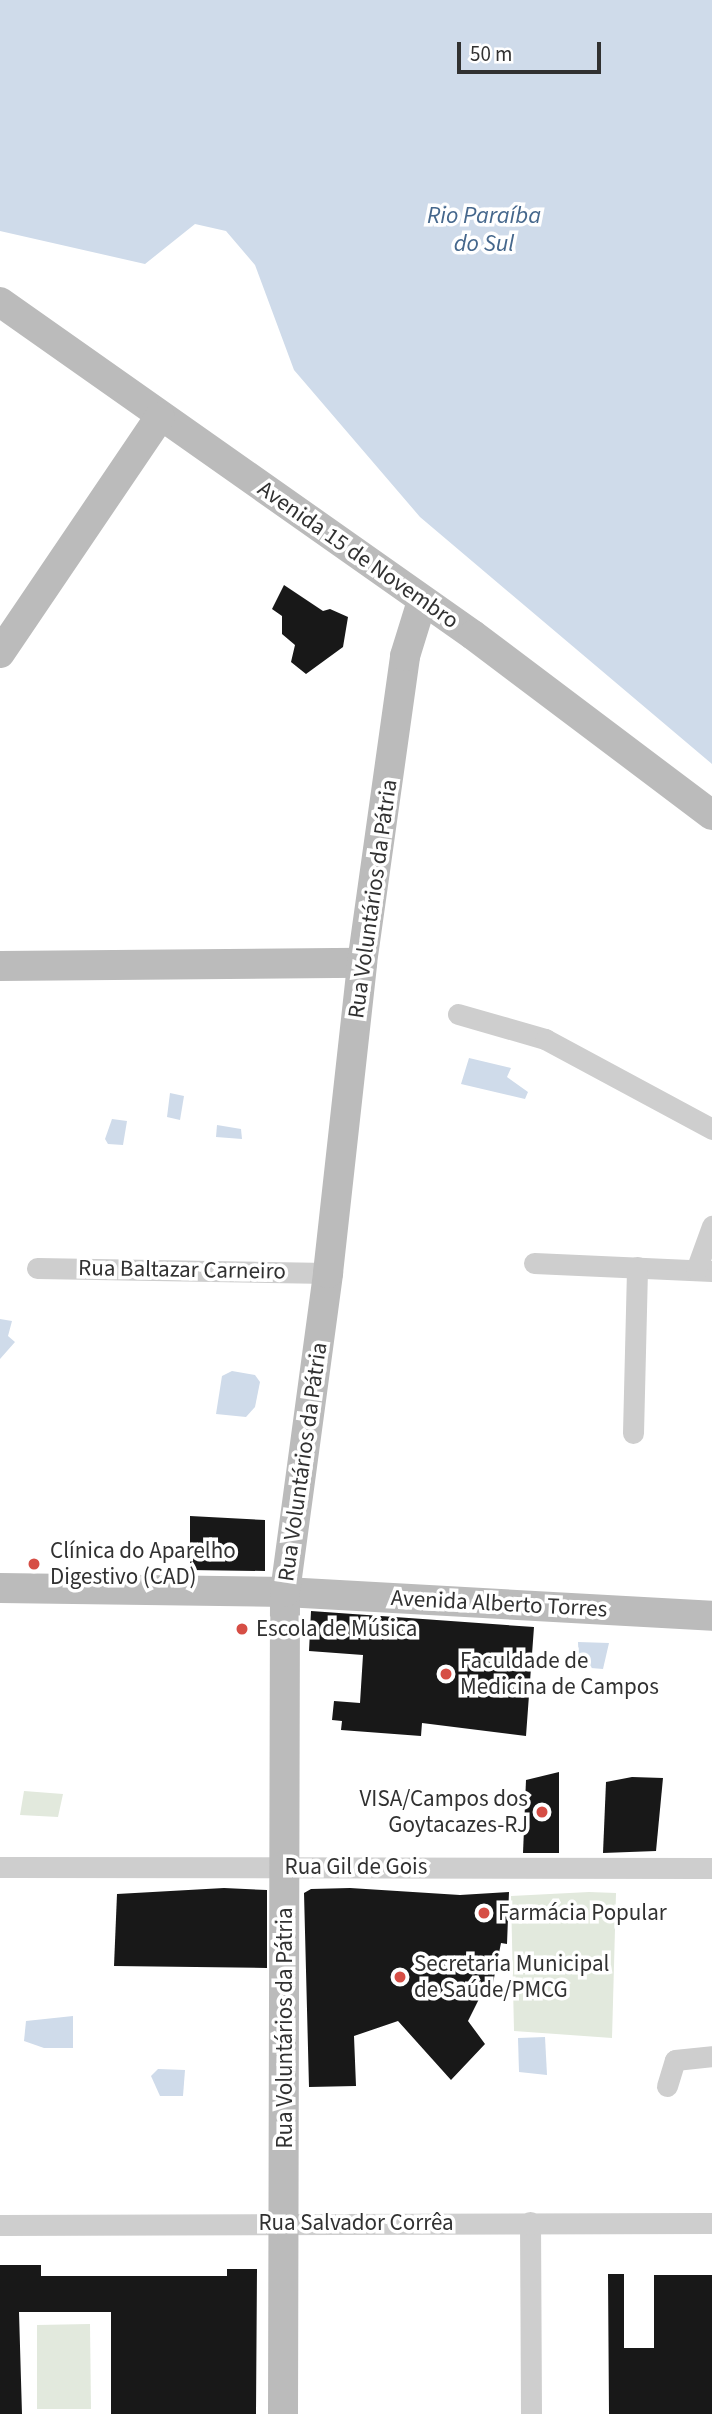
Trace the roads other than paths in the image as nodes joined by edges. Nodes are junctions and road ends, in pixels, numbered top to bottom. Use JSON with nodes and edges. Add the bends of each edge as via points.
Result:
{"nodes":[{"id":1,"x":0,"y":302,"type":"edge"},
{"id":2,"x":160,"y":416,"type":"junction"},
{"id":3,"x":422,"y":601,"type":"junction"},
{"id":4,"x":0,"y":653,"type":"edge"},
{"id":5,"x":712,"y":815,"type":"edge"},
{"id":6,"x":362,"y":963,"type":"junction"},
{"id":7,"x":0,"y":966,"type":"edge"},
{"id":8,"x":458,"y":1014,"type":"dead end"},
{"id":9,"x":712,"y":1129,"type":"edge"},
{"id":10,"x":712,"y":1226,"type":"edge"},
{"id":11,"x":534,"y":1263,"type":"dead end"},
{"id":12,"x":637,"y":1267,"type":"junction"},
{"id":13,"x":37,"y":1268,"type":"dead end"},
{"id":14,"x":704,"y":1270,"type":"edge"},
{"id":15,"x":328,"y":1273,"type":"junction"},
{"id":16,"x":633,"y":1433,"type":"dead end"},
{"id":17,"x":0,"y":1588,"type":"edge"},
{"id":18,"x":285,"y":1592,"type":"junction"},
{"id":19,"x":712,"y":1616,"type":"edge"},
{"id":20,"x":0,"y":1867,"type":"edge"},
{"id":21,"x":284,"y":1867,"type":"junction"},
{"id":22,"x":712,"y":1868,"type":"edge"},
{"id":23,"x":712,"y":2056,"type":"edge"},
{"id":24,"x":667,"y":2086,"type":"dead end"},
{"id":25,"x":530,"y":2222,"type":"junction"},
{"id":26,"x":712,"y":2222,"type":"edge"},
{"id":27,"x":285,"y":2224,"type":"junction"},
{"id":28,"x":0,"y":2225,"type":"edge"},
{"id":29,"x":283,"y":2414,"type":"edge"},
{"id":30,"x":531,"y":2414,"type":"edge"}],
"edges":[{"from":1,"to":2,"type":"main road","name":"Avenida 15 de Novembro"},
{"from":2,"to":3,"type":"main road","name":"Avenida 15 de Novembro"},
{"from":2,"to":4,"type":"main road"},
{"from":3,"to":5,"type":"main road","name":"Avenida 15 de Novembro","via":[[474,635]]},
{"from":3,"to":6,"type":"main road","name":"Rua Voluntários da Pátria","via":[[405,656]]},
{"from":6,"to":7,"type":"main road"},
{"from":6,"to":15,"type":"main road","name":"Rua Voluntários da Pátria"},
{"from":8,"to":9,"type":"street","via":[[545,1039]]},
{"from":10,"to":14,"type":"street"},
{"from":11,"to":12,"type":"street"},
{"from":12,"to":14,"type":"street"},
{"from":12,"to":16,"type":"street"},
{"from":13,"to":15,"type":"street","name":"Rua Baltazar Carneiro"},
{"from":15,"to":18,"type":"main road","name":"Rua Voluntários da Pátria"},
{"from":17,"to":18,"type":"main road","name":"Avenida Alberto Torres"},
{"from":18,"to":19,"type":"main road","name":"Avenida Alberto Torres"},
{"from":18,"to":21,"type":"main road","name":"Rua Voluntários da Pátria"},
{"from":20,"to":21,"type":"street","name":"Rua Gil de Gois"},
{"from":21,"to":22,"type":"street","name":"Rua Gil de Gois"},
{"from":21,"to":27,"type":"main road","name":"Rua Voluntários da Pátria"},
{"from":23,"to":24,"type":"street","via":[[675,2060]]},
{"from":25,"to":26,"type":"street","name":"Rua Salvador Corrêa"},
{"from":25,"to":27,"type":"street","name":"Rua Salvador Corrêa"},
{"from":25,"to":30,"type":"street"},
{"from":27,"to":28,"type":"street","name":"Rua Salvador Corrêa"},
{"from":27,"to":29,"type":"main road","name":"Rua Voluntários da Pátria"}]}
